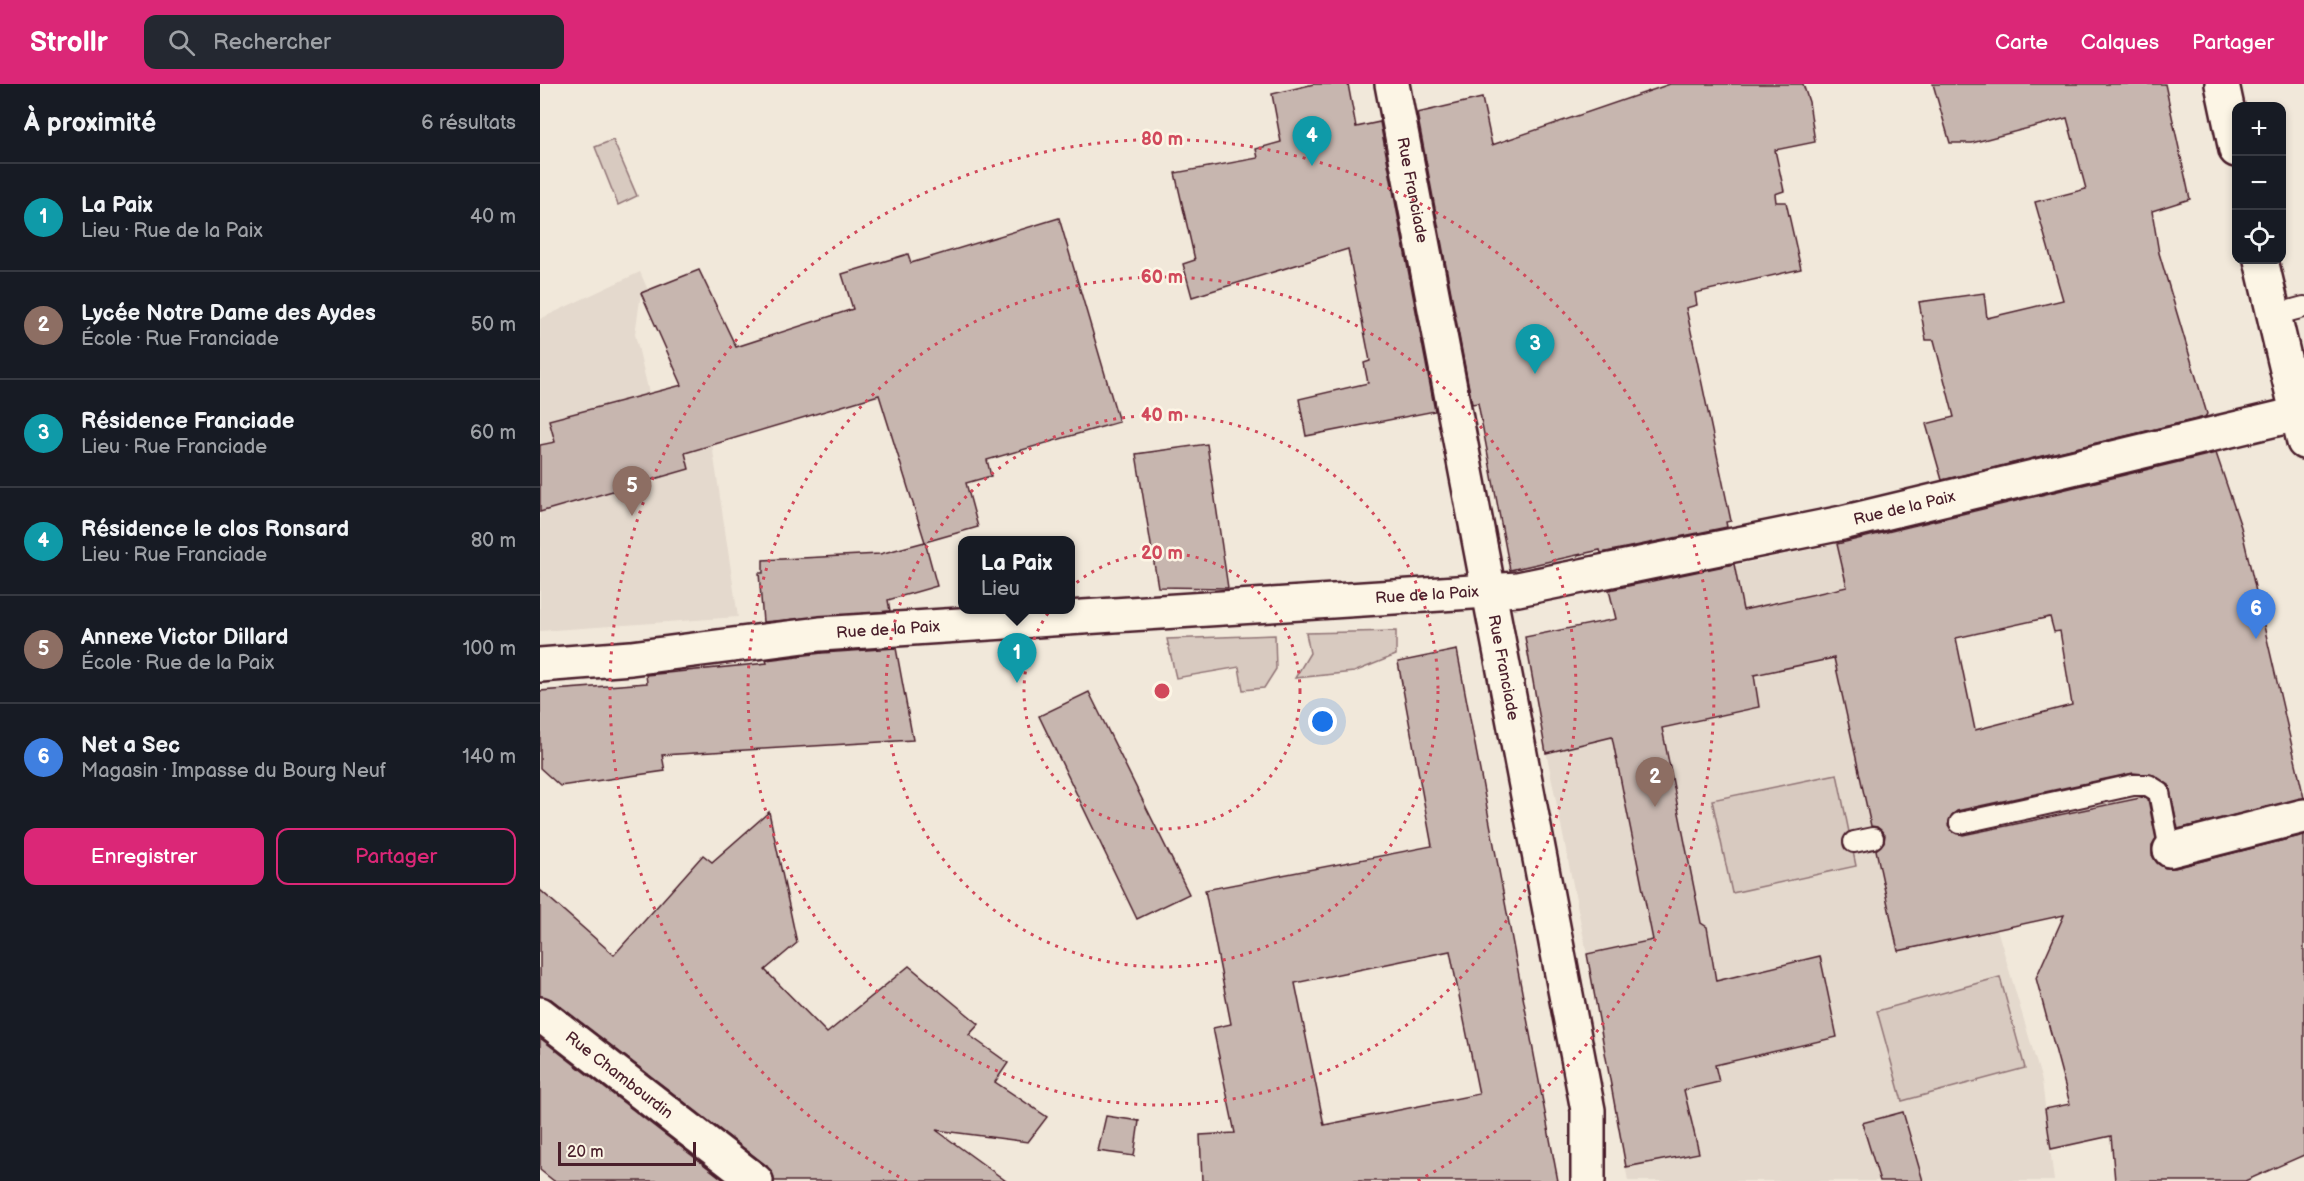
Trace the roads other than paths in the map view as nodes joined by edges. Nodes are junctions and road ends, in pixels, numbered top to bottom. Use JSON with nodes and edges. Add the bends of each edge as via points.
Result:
{"nodes":[{"id":1,"x":1392,"y":84,"type":"edge"},
{"id":2,"x":2222,"y":84,"type":"edge"},
{"id":3,"x":2232,"y":131,"type":"edge"},
{"id":4,"x":2263,"y":264,"type":"edge"},
{"id":5,"x":2289,"y":311,"type":"edge"},
{"id":6,"x":2301,"y":428,"type":"edge"},
{"id":7,"x":1490,"y":592,"type":"junction"},
{"id":8,"x":540,"y":665,"type":"edge"},
{"id":9,"x":2304,"y":816,"type":"edge"},
{"id":10,"x":1960,"y":823,"type":"dead end"},
{"id":11,"x":2170,"y":850,"type":"joint"},
{"id":12,"x":540,"y":1014,"type":"edge"},
{"id":13,"x":756,"y":1181,"type":"edge"},
{"id":14,"x":1588,"y":1181,"type":"edge"}],
"edges":[{"from":1,"to":7,"type":"street","name":"Rue Franciade"},
{"from":2,"to":3,"type":"street"},
{"from":4,"to":5,"type":"street"},
{"from":5,"to":6,"type":"street"},
{"from":6,"to":7,"type":"street","name":"Rue de la Paix"},
{"from":7,"to":8,"type":"street","name":"Rue de la Paix","via":[[820,634],[631,658]]},
{"from":7,"to":14,"type":"street","name":"Rue Franciade","via":[[1588,1110]]},
{"from":9,"to":11,"type":"street"},
{"from":10,"to":11,"type":"lane","via":[[2148,785],[2159,792]]},
{"from":12,"to":13,"type":"street","name":"Rue Chambourdin"}]}
